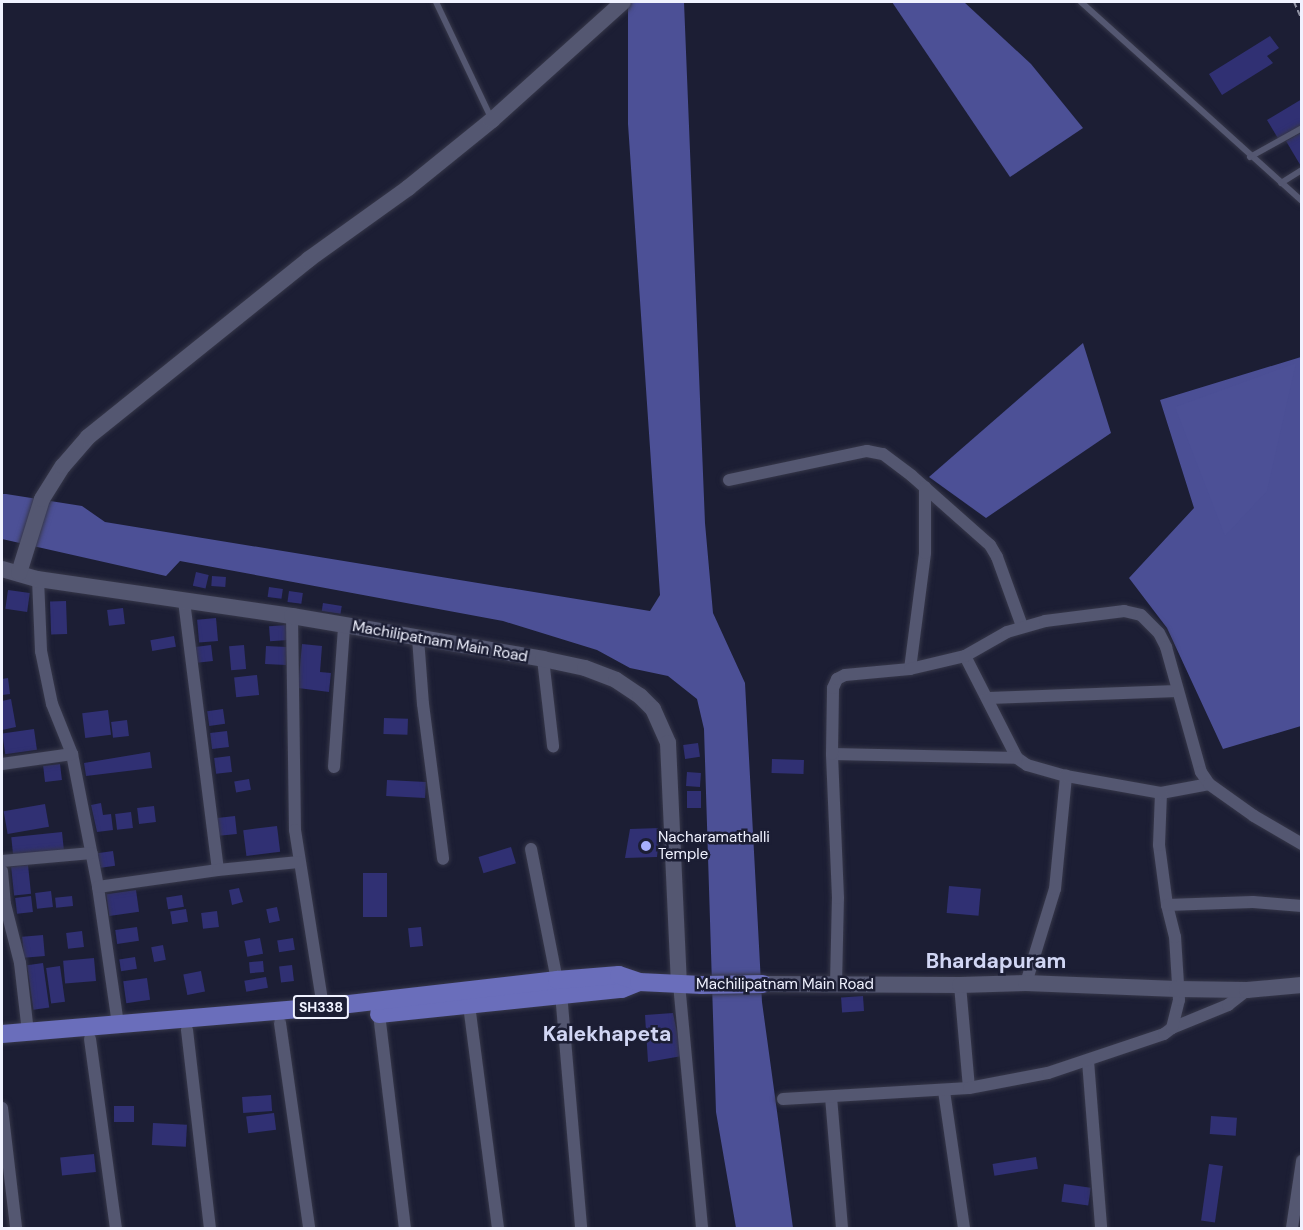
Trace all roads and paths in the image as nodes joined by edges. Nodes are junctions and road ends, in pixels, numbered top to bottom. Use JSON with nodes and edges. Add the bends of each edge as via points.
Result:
{"nodes":[{"id":1,"x":436,"y":2,"type":"edge"},
{"id":2,"x":1081,"y":2,"type":"edge"},
{"id":3,"x":1294,"y":2,"type":"edge"},
{"id":4,"x":617,"y":6,"type":"edge"},
{"id":5,"x":1302,"y":20,"type":"edge"},
{"id":6,"x":492,"y":120,"type":"junction"},
{"id":7,"x":1302,"y":128,"type":"edge"},
{"id":8,"x":1250,"y":156,"type":"junction"},
{"id":9,"x":1302,"y":170,"type":"edge"},
{"id":10,"x":1281,"y":183,"type":"junction"},
{"id":11,"x":1302,"y":201,"type":"edge"},
{"id":12,"x":729,"y":480,"type":"dead end"},
{"id":13,"x":925,"y":487,"type":"junction"},
{"id":14,"x":20,"y":566,"type":"junction"},
{"id":15,"x":2,"y":569,"type":"edge"},
{"id":16,"x":38,"y":579,"type":"junction"},
{"id":17,"x":184,"y":601,"type":"junction"},
{"id":18,"x":292,"y":616,"type":"junction"},
{"id":19,"x":344,"y":626,"type":"junction"},
{"id":20,"x":1022,"y":626,"type":"junction"},
{"id":21,"x":418,"y":638,"type":"junction"},
{"id":22,"x":965,"y":656,"type":"junction"},
{"id":23,"x":543,"y":659,"type":"junction"},
{"id":24,"x":910,"y":669,"type":"junction"},
{"id":25,"x":1178,"y":692,"type":"junction"},
{"id":26,"x":988,"y":698,"type":"junction"},
{"id":27,"x":553,"y":746,"type":"dead end"},
{"id":28,"x":72,"y":754,"type":"junction"},
{"id":29,"x":832,"y":754,"type":"junction"},
{"id":30,"x":1017,"y":758,"type":"junction"},
{"id":31,"x":2,"y":764,"type":"edge"},
{"id":32,"x":334,"y":767,"type":"dead end"},
{"id":33,"x":1066,"y":776,"type":"junction"},
{"id":34,"x":1209,"y":784,"type":"junction"},
{"id":35,"x":1161,"y":792,"type":"junction"},
{"id":36,"x":1302,"y":844,"type":"edge"},
{"id":37,"x":531,"y":849,"type":"dead end"},
{"id":38,"x":92,"y":853,"type":"junction"},
{"id":39,"x":443,"y":859,"type":"dead end"},
{"id":40,"x":2,"y":861,"type":"edge"},
{"id":41,"x":299,"y":862,"type":"junction"},
{"id":42,"x":218,"y":870,"type":"junction"},
{"id":43,"x":2,"y":871,"type":"edge"},
{"id":44,"x":98,"y":887,"type":"junction"},
{"id":45,"x":3,"y":904,"type":"edge"},
{"id":46,"x":1167,"y":905,"type":"junction"},
{"id":47,"x":1302,"y":906,"type":"edge"},
{"id":48,"x":1026,"y":983,"type":"junction"},
{"id":49,"x":679,"y":984,"type":"junction"},
{"id":50,"x":764,"y":984,"type":"joint"},
{"id":51,"x":836,"y":984,"type":"junction"},
{"id":52,"x":960,"y":985,"type":"junction"},
{"id":53,"x":1302,"y":985,"type":"edge"},
{"id":54,"x":559,"y":986,"type":"junction"},
{"id":55,"x":1248,"y":990,"type":"junction"},
{"id":56,"x":1178,"y":995,"type":"junction"},
{"id":57,"x":469,"y":1005,"type":"junction"},
{"id":58,"x":323,"y":1007,"type":"junction"},
{"id":59,"x":379,"y":1014,"type":"junction"},
{"id":60,"x":280,"y":1023,"type":"junction"},
{"id":61,"x":118,"y":1024,"type":"junction"},
{"id":62,"x":1172,"y":1028,"type":"junction"},
{"id":63,"x":187,"y":1030,"type":"junction"},
{"id":64,"x":28,"y":1032,"type":"junction"},
{"id":65,"x":2,"y":1034,"type":"edge"},
{"id":66,"x":90,"y":1038,"type":"junction"},
{"id":67,"x":2,"y":1046,"type":"edge"},
{"id":68,"x":1088,"y":1061,"type":"junction"},
{"id":69,"x":969,"y":1088,"type":"junction"},
{"id":70,"x":944,"y":1091,"type":"junction"},
{"id":71,"x":831,"y":1097,"type":"junction"},
{"id":72,"x":783,"y":1099,"type":"dead end"},
{"id":73,"x":2,"y":1108,"type":"edge"},
{"id":74,"x":1302,"y":1161,"type":"edge"},
{"id":75,"x":16,"y":1228,"type":"edge"},
{"id":76,"x":116,"y":1228,"type":"edge"},
{"id":77,"x":210,"y":1228,"type":"edge"},
{"id":78,"x":309,"y":1228,"type":"edge"},
{"id":79,"x":405,"y":1228,"type":"edge"},
{"id":80,"x":498,"y":1228,"type":"edge"},
{"id":81,"x":581,"y":1228,"type":"edge"},
{"id":82,"x":702,"y":1228,"type":"edge"},
{"id":83,"x":842,"y":1228,"type":"edge"},
{"id":84,"x":964,"y":1228,"type":"edge"},
{"id":85,"x":1101,"y":1228,"type":"edge"},
{"id":86,"x":1292,"y":1228,"type":"edge"}],
"edges":[{"from":1,"to":6,"type":"lane"},
{"from":2,"to":8,"type":"lane"},
{"from":3,"to":5,"type":"path"},
{"from":4,"to":6,"type":"main road"},
{"from":6,"to":14,"type":"main road","via":[[408,188],[274,286],[88,436],[42,499]]},
{"from":7,"to":8,"type":"lane"},
{"from":8,"to":10,"type":"lane"},
{"from":9,"to":10,"type":"lane"},
{"from":10,"to":11,"type":"lane"},
{"from":12,"to":13,"type":"street","via":[[867,451],[883,454]]},
{"from":13,"to":20,"type":"street","via":[[990,545]]},
{"from":13,"to":24,"type":"street","via":[[924,553]]},
{"from":14,"to":15,"type":"main road","name":"Machilipatnam Main Road"},
{"from":14,"to":16,"type":"main road","name":"Machilipatnam Main Road"},
{"from":16,"to":17,"type":"main road","name":"Machilipatnam Main Road"},
{"from":16,"to":28,"type":"street","via":[[41,651],[52,704]]},
{"from":17,"to":18,"type":"main road","name":"Machilipatnam Main Road"},
{"from":17,"to":42,"type":"street"},
{"from":18,"to":19,"type":"main road","name":"Machilipatnam Main Road"},
{"from":18,"to":41,"type":"street","via":[[293,796]]},
{"from":19,"to":21,"type":"main road","name":"Machilipatnam Main Road"},
{"from":19,"to":32,"type":"street"},
{"from":20,"to":22,"type":"street"},
{"from":20,"to":25,"type":"street","via":[[1124,610],[1141,615],[1159,633]]},
{"from":21,"to":23,"type":"main road","name":"Machilipatnam Main Road"},
{"from":21,"to":39,"type":"street"},
{"from":22,"to":24,"type":"street"},
{"from":22,"to":26,"type":"street"},
{"from":23,"to":27,"type":"street"},
{"from":23,"to":49,"type":"main road","name":"Machilipatnam Main Road","via":[[585,668],[616,680],[640,696],[653,709],[668,743]]},
{"from":24,"to":29,"type":"street","via":[[837,679],[833,688]]},
{"from":25,"to":26,"type":"street"},
{"from":25,"to":34,"type":"street","via":[[1201,772]]},
{"from":26,"to":30,"type":"street"},
{"from":28,"to":31,"type":"street"},
{"from":28,"to":38,"type":"street"},
{"from":29,"to":30,"type":"street"},
{"from":29,"to":51,"type":"street","via":[[838,898]]},
{"from":30,"to":33,"type":"street","via":[[1027,765]]},
{"from":33,"to":35,"type":"street"},
{"from":33,"to":48,"type":"street","via":[[1055,889]]},
{"from":34,"to":35,"type":"street"},
{"from":34,"to":36,"type":"street"},
{"from":35,"to":46,"type":"street","via":[[1159,845]]},
{"from":37,"to":54,"type":"street"},
{"from":38,"to":40,"type":"street"},
{"from":38,"to":44,"type":"street"},
{"from":41,"to":42,"type":"street"},
{"from":41,"to":58,"type":"street"},
{"from":42,"to":44,"type":"street"},
{"from":43,"to":45,"type":"street"},
{"from":44,"to":61,"type":"street"},
{"from":45,"to":64,"type":"street","via":[[20,963]]},
{"from":46,"to":47,"type":"street","via":[[1252,902]]},
{"from":46,"to":56,"type":"street","via":[[1175,937]]},
{"from":48,"to":52,"type":"main road","name":"Machilipatnam Main Road"},
{"from":48,"to":56,"type":"main road","name":"Machilipatnam Main Road"},
{"from":49,"to":50,"type":"main road","name":"Machilipatnam Main Road"},
{"from":49,"to":54,"type":"main road","number":"SH338","via":[[639,982],[622,989]]},
{"from":49,"to":82,"type":"street"},
{"from":50,"to":51,"type":"main road","name":"Machilipatnam Main Road"},
{"from":51,"to":52,"type":"main road","name":"Machilipatnam Main Road"},
{"from":52,"to":69,"type":"street"},
{"from":53,"to":55,"type":"main road","name":"Machilipatnam Main Road"},
{"from":54,"to":57,"type":"main road","number":"SH338"},
{"from":54,"to":58,"type":"main road","number":"SH338"},
{"from":54,"to":81,"type":"street"},
{"from":55,"to":56,"type":"main road","name":"Machilipatnam Main Road"},
{"from":55,"to":62,"type":"street","via":[[1228,1005]]},
{"from":56,"to":62,"type":"street"},
{"from":57,"to":59,"type":"main road","number":"SH338"},
{"from":57,"to":80,"type":"street"},
{"from":58,"to":61,"type":"main road","number":"SH338"},
{"from":59,"to":60,"type":"main road","number":"SH338"},
{"from":59,"to":79,"type":"street"},
{"from":60,"to":63,"type":"main road","number":"SH338"},
{"from":60,"to":78,"type":"street"},
{"from":61,"to":64,"type":"main road","number":"SH338"},
{"from":62,"to":68,"type":"street"},
{"from":63,"to":66,"type":"main road","number":"SH338"},
{"from":63,"to":77,"type":"street"},
{"from":64,"to":65,"type":"main road","number":"SH338"},
{"from":66,"to":67,"type":"main road","number":"SH338"},
{"from":66,"to":76,"type":"street"},
{"from":68,"to":69,"type":"street"},
{"from":68,"to":85,"type":"street"},
{"from":69,"to":70,"type":"street"},
{"from":70,"to":71,"type":"street"},
{"from":70,"to":84,"type":"street"},
{"from":71,"to":72,"type":"street"},
{"from":71,"to":83,"type":"street"},
{"from":73,"to":75,"type":"street"},
{"from":74,"to":86,"type":"street"}]}
